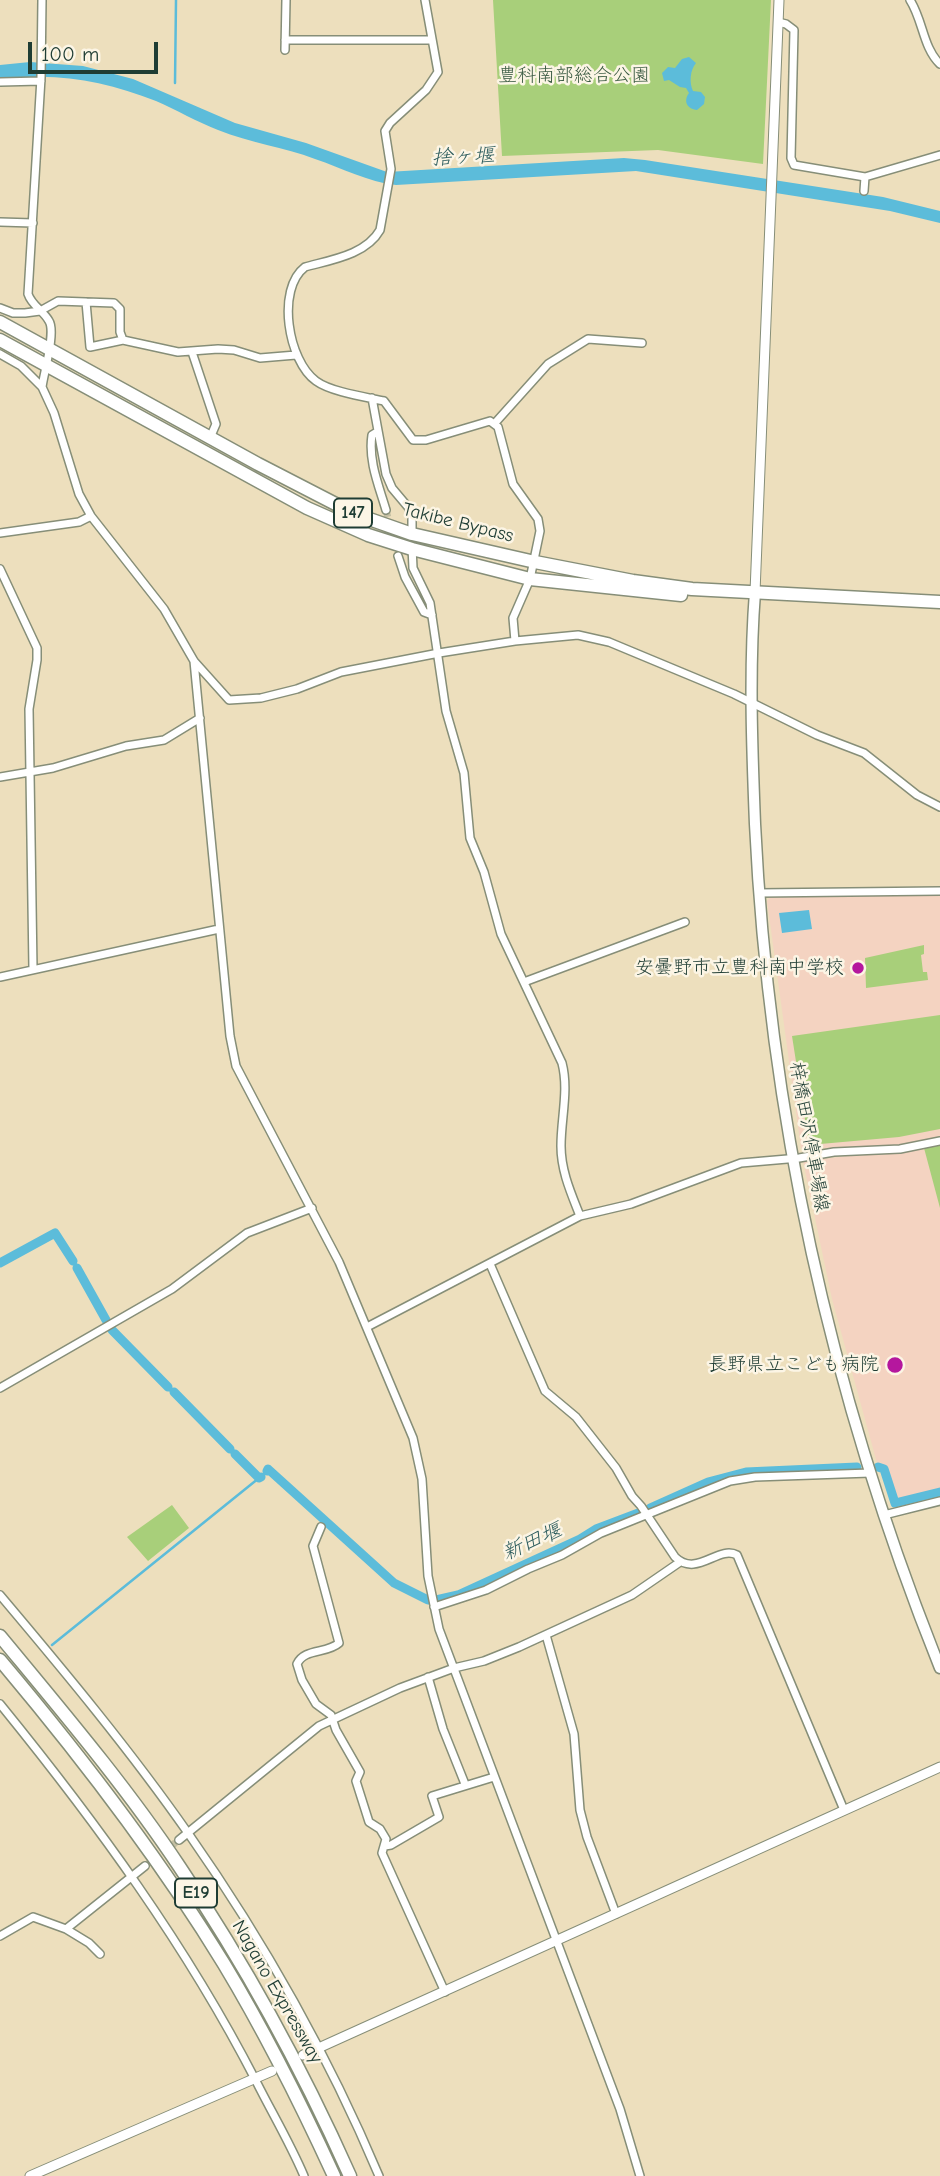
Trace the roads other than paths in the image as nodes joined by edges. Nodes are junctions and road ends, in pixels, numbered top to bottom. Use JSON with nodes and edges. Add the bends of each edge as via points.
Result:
{"nodes":[{"id":1,"x":42,"y":0,"type":"edge"},
{"id":2,"x":286,"y":0,"type":"edge"},
{"id":3,"x":425,"y":0,"type":"edge"},
{"id":4,"x":779,"y":0,"type":"edge"},
{"id":5,"x":910,"y":0,"type":"edge"},
{"id":6,"x":778,"y":22,"type":"junction"},
{"id":7,"x":285,"y":40,"type":"junction"},
{"id":8,"x":432,"y":40,"type":"junction"},
{"id":9,"x":285,"y":50,"type":"dead end"},
{"id":10,"x":940,"y":64,"type":"edge"},
{"id":11,"x":41,"y":80,"type":"junction"},
{"id":12,"x":0,"y":82,"type":"edge"},
{"id":13,"x":940,"y":155,"type":"edge"},
{"id":14,"x":865,"y":177,"type":"junction"},
{"id":15,"x":863,"y":191,"type":"dead end"},
{"id":16,"x":0,"y":222,"type":"edge"},
{"id":17,"x":33,"y":223,"type":"junction"},
{"id":18,"x":86,"y":302,"type":"junction"},
{"id":19,"x":0,"y":308,"type":"edge"},
{"id":20,"x":40,"y":311,"type":"junction"},
{"id":21,"x":0,"y":322,"type":"edge"},
{"id":22,"x":0,"y":340,"type":"edge"},
{"id":23,"x":123,"y":340,"type":"junction"},
{"id":24,"x":642,"y":343,"type":"dead end"},
{"id":25,"x":50,"y":350,"type":"junction"},
{"id":26,"x":192,"y":352,"type":"junction"},
{"id":27,"x":0,"y":354,"type":"edge"},
{"id":28,"x":296,"y":355,"type":"junction"},
{"id":29,"x":45,"y":364,"type":"junction"},
{"id":30,"x":42,"y":387,"type":"junction"},
{"id":31,"x":372,"y":398,"type":"junction"},
{"id":32,"x":495,"y":423,"type":"junction"},
{"id":33,"x":377,"y":432,"type":"junction"},
{"id":34,"x":210,"y":438,"type":"junction"},
{"id":35,"x":386,"y":510,"type":"tunnel mouth"},
{"id":36,"x":91,"y":516,"type":"junction"},
{"id":37,"x":0,"y":533,"type":"edge"},
{"id":38,"x":412,"y":534,"type":"junction"},
{"id":39,"x":412,"y":549,"type":"junction"},
{"id":40,"x":398,"y":556,"type":"tunnel mouth"},
{"id":41,"x":535,"y":562,"type":"junction"},
{"id":42,"x":0,"y":571,"type":"edge"},
{"id":43,"x":530,"y":579,"type":"junction"},
{"id":44,"x":750,"y":592,"type":"junction"},
{"id":45,"x":940,"y":602,"type":"edge"},
{"id":46,"x":432,"y":615,"type":"junction"},
{"id":47,"x":515,"y":640,"type":"junction"},
{"id":48,"x":439,"y":653,"type":"junction"},
{"id":49,"x":194,"y":661,"type":"junction"},
{"id":50,"x":752,"y":702,"type":"junction"},
{"id":51,"x":200,"y":718,"type":"junction"},
{"id":52,"x":31,"y":773,"type":"junction"},
{"id":53,"x":0,"y":777,"type":"edge"},
{"id":54,"x":940,"y":807,"type":"edge"},
{"id":55,"x":940,"y":891,"type":"edge"},
{"id":56,"x":759,"y":893,"type":"junction"},
{"id":57,"x":685,"y":922,"type":"dead end"},
{"id":58,"x":219,"y":929,"type":"junction"},
{"id":59,"x":33,"y":969,"type":"junction"},
{"id":60,"x":0,"y":976,"type":"edge"},
{"id":61,"x":524,"y":982,"type":"junction"},
{"id":62,"x":940,"y":1141,"type":"edge"},
{"id":63,"x":793,"y":1159,"type":"junction"},
{"id":64,"x":312,"y":1208,"type":"junction"},
{"id":65,"x":580,"y":1216,"type":"junction"},
{"id":66,"x":490,"y":1264,"type":"junction"},
{"id":67,"x":368,"y":1327,"type":"junction"},
{"id":68,"x":0,"y":1388,"type":"edge"},
{"id":69,"x":870,"y":1473,"type":"junction"},
{"id":70,"x":940,"y":1501,"type":"edge"},
{"id":71,"x":884,"y":1515,"type":"junction"},
{"id":72,"x":648,"y":1516,"type":"junction"},
{"id":73,"x":321,"y":1527,"type":"dead end"},
{"id":74,"x":680,"y":1562,"type":"junction"},
{"id":75,"x":0,"y":1595,"type":"edge"},
{"id":76,"x":434,"y":1607,"type":"junction"},
{"id":77,"x":546,"y":1635,"type":"junction"},
{"id":78,"x":0,"y":1636,"type":"edge"},
{"id":79,"x":0,"y":1660,"type":"edge"},
{"id":80,"x":454,"y":1668,"type":"junction"},
{"id":81,"x":940,"y":1668,"type":"edge"},
{"id":82,"x":428,"y":1678,"type":"junction"},
{"id":83,"x":0,"y":1704,"type":"edge"},
{"id":84,"x":332,"y":1720,"type":"junction"},
{"id":85,"x":940,"y":1767,"type":"edge"},
{"id":86,"x":494,"y":1777,"type":"junction"},
{"id":87,"x":465,"y":1784,"type":"junction"},
{"id":88,"x":844,"y":1811,"type":"junction"},
{"id":89,"x":188,"y":1832,"type":"junction"},
{"id":90,"x":179,"y":1840,"type":"tunnel mouth"},
{"id":91,"x":385,"y":1846,"type":"junction"},
{"id":92,"x":145,"y":1866,"type":"tunnel mouth"},
{"id":93,"x":132,"y":1876,"type":"junction"},
{"id":94,"x":616,"y":1914,"type":"junction"},
{"id":95,"x":66,"y":1929,"type":"junction"},
{"id":96,"x":0,"y":1936,"type":"edge"},
{"id":97,"x":556,"y":1941,"type":"junction"},
{"id":98,"x":100,"y":1954,"type":"dead end"},
{"id":99,"x":445,"y":1992,"type":"junction"},
{"id":100,"x":319,"y":2048,"type":"junction"},
{"id":101,"x":303,"y":2055,"type":"dead end"},
{"id":102,"x":272,"y":2071,"type":"dead end"},
{"id":103,"x":255,"y":2078,"type":"junction"},
{"id":104,"x":30,"y":2176,"type":"edge"},
{"id":105,"x":304,"y":2176,"type":"edge"},
{"id":106,"x":334,"y":2176,"type":"edge"},
{"id":107,"x":350,"y":2176,"type":"edge"},
{"id":108,"x":379,"y":2176,"type":"edge"},
{"id":109,"x":640,"y":2176,"type":"edge"}],
"edges":[{"from":1,"to":11,"type":"street"},
{"from":2,"to":7,"type":"street"},
{"from":3,"to":8,"type":"street"},
{"from":4,"to":6,"type":"street"},
{"from":5,"to":10,"type":"street","via":[[932,56]]},
{"from":6,"to":14,"type":"street","via":[[794,30],[793,163]]},
{"from":6,"to":44,"type":"street"},
{"from":7,"to":8,"type":"street"},
{"from":7,"to":9,"type":"street"},
{"from":8,"to":28,"type":"street","via":[[438,72],[385,131],[390,171],[376,238],[356,252],[305,267],[294,279],[288,309]]},
{"from":11,"to":12,"type":"street"},
{"from":11,"to":17,"type":"street"},
{"from":13,"to":14,"type":"street"},
{"from":14,"to":15,"type":"street"},
{"from":16,"to":17,"type":"street"},
{"from":17,"to":20,"type":"street","via":[[28,294]]},
{"from":18,"to":20,"type":"street","via":[[58,301]]},
{"from":18,"to":23,"type":"street","via":[[118,305]]},
{"from":18,"to":23,"type":"street","via":[[90,347]]},
{"from":19,"to":20,"type":"street","via":[[13,313]]},
{"from":20,"to":25,"type":"street","via":[[50,322]]},
{"from":21,"to":25,"type":"highway","name":"Takibe Bypass","number":"147"},
{"from":22,"to":29,"type":"highway","name":"Takibe Bypass","number":"147"},
{"from":23,"to":26,"type":"street"},
{"from":24,"to":32,"type":"street","via":[[589,339],[548,364]]},
{"from":25,"to":29,"type":"street"},
{"from":25,"to":34,"type":"highway","name":"Takibe Bypass","number":"147"},
{"from":26,"to":28,"type":"street","via":[[234,350],[269,358]]},
{"from":26,"to":34,"type":"street","via":[[216,424]]},
{"from":27,"to":30,"type":"street","via":[[21,366]]},
{"from":28,"to":31,"type":"street","via":[[316,381]]},
{"from":29,"to":30,"type":"street"},
{"from":29,"to":39,"type":"highway","name":"Takibe Bypass","number":"147","via":[[306,508]]},
{"from":30,"to":36,"type":"street"},
{"from":31,"to":32,"type":"street","via":[[384,401],[409,435],[419,441]]},
{"from":31,"to":33,"type":"street"},
{"from":32,"to":41,"type":"street","via":[[513,484],[538,519]]},
{"from":33,"to":35,"type":"street","via":[[372,435],[373,464]]},
{"from":33,"to":38,"type":"street","via":[[390,483],[412,516]]},
{"from":34,"to":38,"type":"highway","name":"Takibe Bypass","number":"147","via":[[355,514]]},
{"from":36,"to":37,"type":"street","via":[[79,522]]},
{"from":36,"to":49,"type":"street","via":[[164,609]]},
{"from":38,"to":39,"type":"street"},
{"from":38,"to":41,"type":"highway","name":"Takibe Bypass","number":"147"},
{"from":39,"to":43,"type":"highway","name":"Takibe Bypass","number":"147"},
{"from":39,"to":46,"type":"street","via":[[413,568]]},
{"from":40,"to":46,"type":"street","via":[[424,612]]},
{"from":41,"to":43,"type":"street"},
{"from":41,"to":44,"type":"highway","name":"Takibe Bypass","number":"147","via":[[644,583]]},
{"from":42,"to":52,"type":"street","via":[[37,648],[29,709]]},
{"from":43,"to":44,"type":"highway","name":"Takibe Bypass","number":"147","via":[[664,594]]},
{"from":43,"to":47,"type":"street","via":[[513,618]]},
{"from":44,"to":45,"type":"highway","name":"Takibe Bypass","number":"147"},
{"from":44,"to":50,"type":"main road","name":"梓橋田沢停車場線"},
{"from":46,"to":48,"type":"street"},
{"from":47,"to":48,"type":"street"},
{"from":47,"to":50,"type":"street","via":[[593,637]]},
{"from":48,"to":49,"type":"street","via":[[341,672],[297,689],[236,701],[223,696]]},
{"from":48,"to":61,"type":"street","via":[[446,711],[464,773],[470,838],[502,934]]},
{"from":49,"to":51,"type":"street"},
{"from":50,"to":54,"type":"street","via":[[864,753],[917,795]]},
{"from":50,"to":56,"type":"main road","name":"梓橋田沢停車場線"},
{"from":51,"to":52,"type":"street","via":[[164,740]]},
{"from":51,"to":58,"type":"street"},
{"from":52,"to":53,"type":"street"},
{"from":52,"to":59,"type":"street"},
{"from":55,"to":56,"type":"street"},
{"from":56,"to":63,"type":"main road","name":"梓橋田沢停車場線"},
{"from":57,"to":61,"type":"street"},
{"from":58,"to":59,"type":"street"},
{"from":58,"to":64,"type":"street","via":[[236,1066]]},
{"from":59,"to":60,"type":"street"},
{"from":61,"to":65,"type":"street","via":[[566,1077],[561,1149],[564,1175]]},
{"from":62,"to":63,"type":"street"},
{"from":63,"to":65,"type":"street","via":[[750,1161],[631,1204]]},
{"from":63,"to":69,"type":"main road","name":"梓橋田沢停車場線","via":[[824,1306]]},
{"from":64,"to":67,"type":"street"},
{"from":64,"to":68,"type":"street","via":[[247,1233],[172,1289]]},
{"from":65,"to":66,"type":"street"},
{"from":66,"to":67,"type":"street"},
{"from":66,"to":72,"type":"street","via":[[545,1391],[576,1417]]},
{"from":67,"to":76,"type":"street","via":[[418,1459]]},
{"from":69,"to":71,"type":"main road","name":"梓橋田沢停車場線"},
{"from":69,"to":72,"type":"street","via":[[741,1478]]},
{"from":70,"to":71,"type":"street"},
{"from":71,"to":81,"type":"main road","name":"梓橋田沢停車場線"},
{"from":72,"to":74,"type":"street"},
{"from":72,"to":76,"type":"street","via":[[601,1533],[486,1590]]},
{"from":73,"to":84,"type":"street","via":[[313,1546],[339,1643],[303,1656],[298,1664],[316,1704]]},
{"from":74,"to":77,"type":"street","via":[[632,1595]]},
{"from":74,"to":88,"type":"street","via":[[699,1564],[729,1552],[737,1555]]},
{"from":75,"to":89,"type":"street","via":[[91,1704]]},
{"from":76,"to":80,"type":"street"},
{"from":77,"to":80,"type":"street","via":[[493,1658]]},
{"from":77,"to":94,"type":"street","via":[[574,1734],[580,1810]]},
{"from":78,"to":107,"type":"highway","name":"Nagano Expressway","number":"E19","via":[[178,1865],[270,2015]]},
{"from":79,"to":106,"type":"highway","name":"Nagano Expressway","number":"E19","via":[[112,1799],[174,1886],[251,2012]]},
{"from":80,"to":82,"type":"street"},
{"from":80,"to":86,"type":"street"},
{"from":82,"to":84,"type":"street"},
{"from":82,"to":87,"type":"street"},
{"from":83,"to":93,"type":"street","via":[[62,1779]]},
{"from":84,"to":89,"type":"street"},
{"from":84,"to":91,"type":"street","via":[[360,1772],[356,1781],[369,1822],[380,1829]]},
{"from":85,"to":88,"type":"street"},
{"from":86,"to":87,"type":"street"},
{"from":86,"to":97,"type":"street"},
{"from":87,"to":91,"type":"street","via":[[432,1796],[439,1817]]},
{"from":88,"to":94,"type":"street"},
{"from":89,"to":90,"type":"street"},
{"from":89,"to":100,"type":"street","via":[[260,1943]]},
{"from":91,"to":99,"type":"street","via":[[382,1853]]},
{"from":92,"to":93,"type":"street"},
{"from":93,"to":95,"type":"street"},
{"from":93,"to":103,"type":"street","via":[[191,1966]]},
{"from":94,"to":97,"type":"street"},
{"from":95,"to":96,"type":"street","via":[[33,1917]]},
{"from":95,"to":98,"type":"street"},
{"from":97,"to":99,"type":"street"},
{"from":97,"to":109,"type":"street","via":[[620,2109]]},
{"from":99,"to":100,"type":"street"},
{"from":100,"to":101,"type":"street"},
{"from":100,"to":108,"type":"street"},
{"from":102,"to":103,"type":"street"},
{"from":103,"to":104,"type":"street"},
{"from":103,"to":105,"type":"street"}]}
